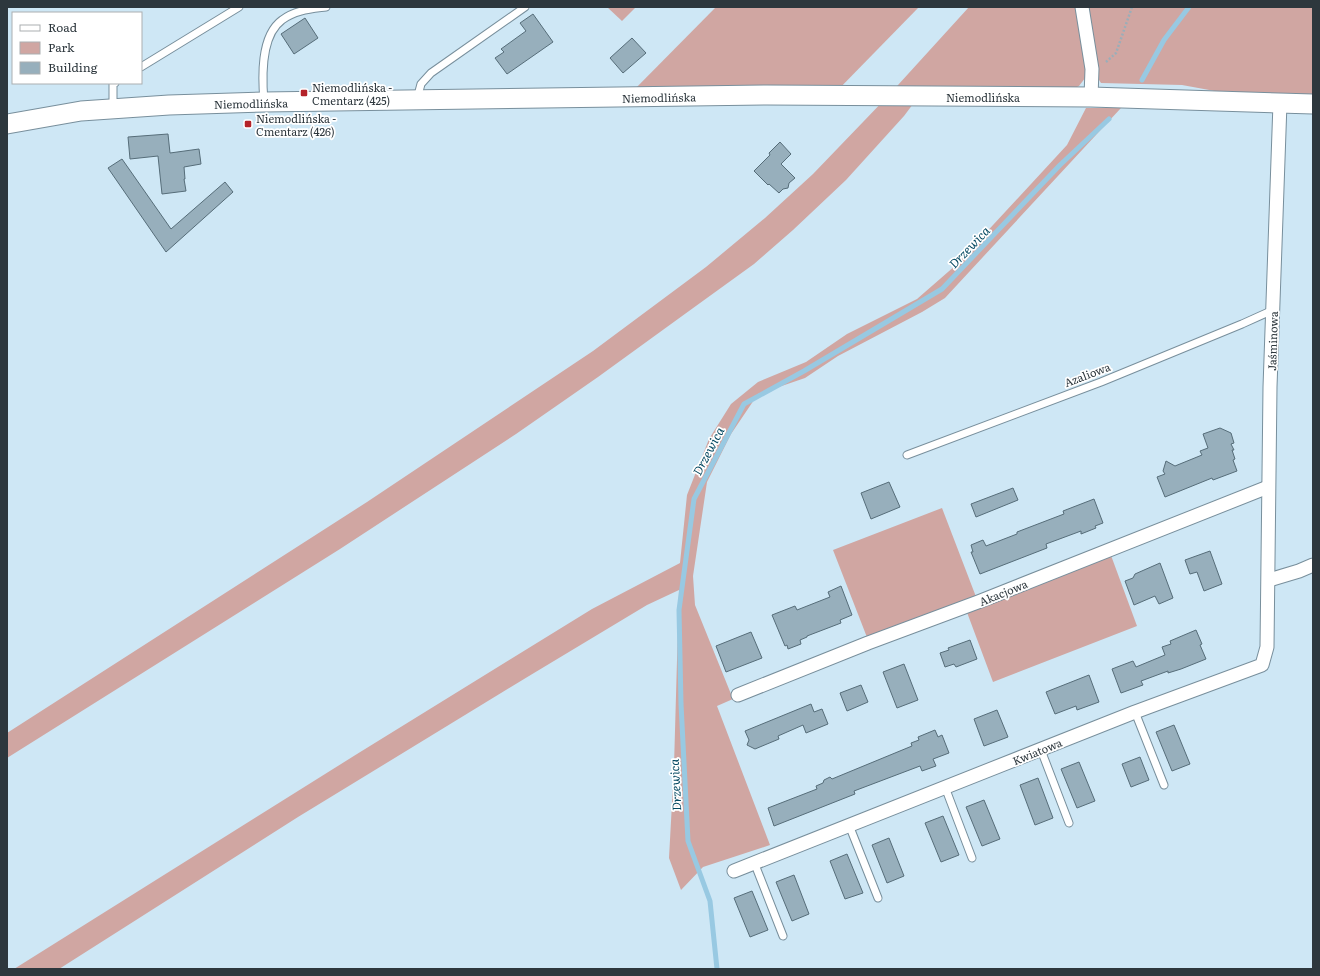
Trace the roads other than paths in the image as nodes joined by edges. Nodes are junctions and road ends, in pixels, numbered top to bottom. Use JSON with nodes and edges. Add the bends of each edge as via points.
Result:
{"nodes":[{"id":1,"x":239,"y":7,"type":"edge"},
{"id":2,"x":326,"y":7,"type":"edge"},
{"id":3,"x":525,"y":7,"type":"edge"},
{"id":4,"x":1082,"y":7,"type":"edge"},
{"id":5,"x":142,"y":66,"type":"edge"},
{"id":6,"x":113,"y":84,"type":"edge"},
{"id":7,"x":1091,"y":97,"type":"junction"},
{"id":8,"x":417,"y":100,"type":"junction"},
{"id":9,"x":264,"y":102,"type":"junction"},
{"id":10,"x":1280,"y":103,"type":"junction"},
{"id":11,"x":1313,"y":104,"type":"edge"},
{"id":12,"x":113,"y":109,"type":"junction"},
{"id":13,"x":7,"y":124,"type":"edge"},
{"id":14,"x":1273,"y":310,"type":"junction"},
{"id":15,"x":907,"y":455,"type":"dead end"},
{"id":16,"x":1268,"y":487,"type":"junction"},
{"id":17,"x":1313,"y":565,"type":"edge"},
{"id":18,"x":1269,"y":580,"type":"junction"},
{"id":19,"x":738,"y":695,"type":"dead end"},
{"id":20,"x":1136,"y":712,"type":"junction"},
{"id":21,"x":1041,"y":750,"type":"junction"},
{"id":22,"x":1164,"y":784,"type":"dead end"},
{"id":23,"x":945,"y":788,"type":"junction"},
{"id":24,"x":1069,"y":823,"type":"dead end"},
{"id":25,"x":849,"y":825,"type":"junction"},
{"id":26,"x":972,"y":858,"type":"dead end"},
{"id":27,"x":754,"y":862,"type":"junction"},
{"id":28,"x":734,"y":870,"type":"dead end"},
{"id":29,"x":878,"y":898,"type":"dead end"},
{"id":30,"x":783,"y":936,"type":"dead end"}],
"edges":[{"from":1,"to":5,"type":"lane"},
{"from":2,"to":9,"type":"lane","via":[[301,11],[282,20],[271,32],[262,78]]},
{"from":3,"to":8,"type":"lane","via":[[431,73],[421,84]]},
{"from":4,"to":7,"type":"street","via":[[1092,69]]},
{"from":6,"to":12,"type":"lane"},
{"from":7,"to":8,"type":"main road","name":"Niemodlińska","via":[[767,95]]},
{"from":7,"to":10,"type":"main road","name":"Niemodlińska"},
{"from":8,"to":9,"type":"main road","name":"Niemodlińska"},
{"from":9,"to":12,"type":"main road","name":"Niemodlińska"},
{"from":10,"to":11,"type":"main road","name":"Niemodlińska"},
{"from":10,"to":14,"type":"street","name":"Jaśminowa"},
{"from":12,"to":13,"type":"main road","name":"Niemodlińska","via":[[81,111]]},
{"from":14,"to":15,"type":"lane","name":"Azaliowa","via":[[1101,382]]},
{"from":14,"to":16,"type":"street","name":"Jaśminowa"},
{"from":16,"to":18,"type":"street","name":"Jaśminowa"},
{"from":16,"to":19,"type":"street","name":"Akacjowa"},
{"from":17,"to":18,"type":"street","via":[[1299,572]]},
{"from":18,"to":20,"type":"street","name":"Kwiatowa","via":[[1267,647],[1262,665]]},
{"from":20,"to":21,"type":"street","name":"Kwiatowa"},
{"from":20,"to":22,"type":"lane"},
{"from":21,"to":23,"type":"street","name":"Kwiatowa"},
{"from":21,"to":24,"type":"lane"},
{"from":23,"to":25,"type":"street","name":"Kwiatowa"},
{"from":23,"to":26,"type":"lane"},
{"from":25,"to":27,"type":"street","name":"Kwiatowa"},
{"from":25,"to":29,"type":"lane"},
{"from":27,"to":28,"type":"street","name":"Kwiatowa"},
{"from":27,"to":30,"type":"lane"}]}
